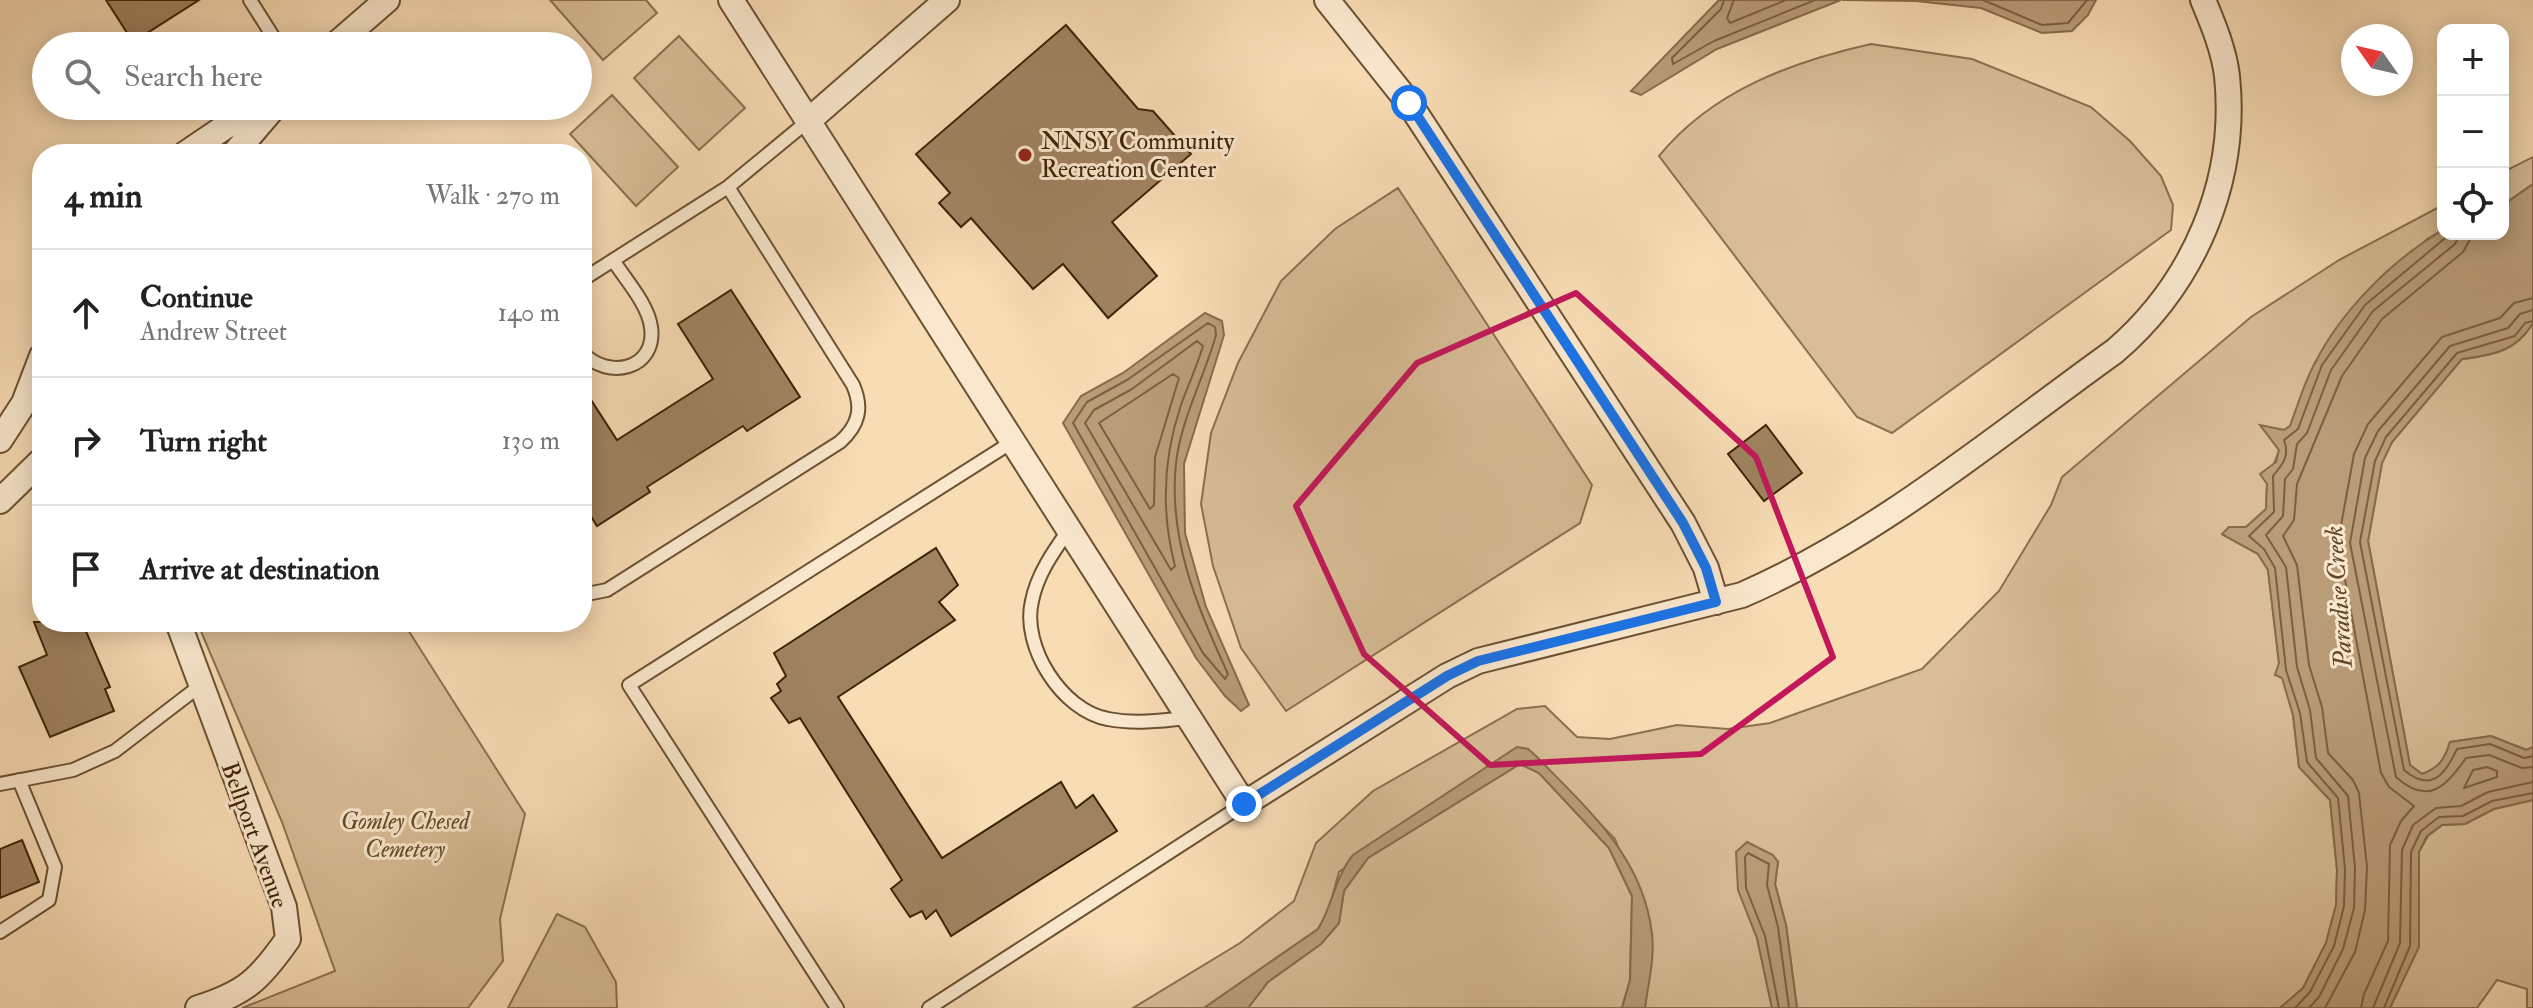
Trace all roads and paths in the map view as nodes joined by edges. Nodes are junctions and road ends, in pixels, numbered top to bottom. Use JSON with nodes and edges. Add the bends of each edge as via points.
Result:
{"nodes":[{"id":1,"x":250,"y":0,"type":"edge"},
{"id":2,"x":387,"y":0,"type":"edge"},
{"id":3,"x":731,"y":0,"type":"edge"},
{"id":4,"x":947,"y":0,"type":"edge"},
{"id":5,"x":1327,"y":0,"type":"edge"},
{"id":6,"x":2203,"y":0,"type":"edge"},
{"id":7,"x":270,"y":32,"type":"edge"},
{"id":8,"x":350,"y":32,"type":"edge"},
{"id":9,"x":235,"y":120,"type":"edge"},
{"id":10,"x":263,"y":120,"type":"edge"},
{"id":11,"x":808,"y":121,"type":"junction"},
{"id":12,"x":200,"y":144,"type":"edge"},
{"id":13,"x":243,"y":144,"type":"edge"},
{"id":14,"x":728,"y":187,"type":"junction"},
{"id":15,"x":613,"y":260,"type":"junction"},
{"id":16,"x":592,"y":274,"type":"edge"},
{"id":17,"x":592,"y":362,"type":"edge"},
{"id":18,"x":32,"y":410,"type":"edge"},
{"id":19,"x":0,"y":440,"type":"edge"},
{"id":20,"x":1012,"y":442,"type":"junction"},
{"id":21,"x":32,"y":470,"type":"edge"},
{"id":22,"x":0,"y":501,"type":"edge"},
{"id":23,"x":1068,"y":531,"type":"junction"},
{"id":24,"x":592,"y":593,"type":"edge"},
{"id":25,"x":1716,"y":602,"type":"junction"},
{"id":26,"x":182,"y":632,"type":"edge"},
{"id":27,"x":201,"y":685,"type":"junction"},
{"id":28,"x":1187,"y":718,"type":"junction"},
{"id":29,"x":19,"y":780,"type":"junction"},
{"id":30,"x":0,"y":784,"type":"edge"},
{"id":31,"x":1244,"y":804,"type":"junction"},
{"id":32,"x":0,"y":932,"type":"edge"},
{"id":33,"x":198,"y":1008,"type":"edge"},
{"id":34,"x":837,"y":1008,"type":"edge"},
{"id":35,"x":929,"y":1008,"type":"edge"}],
"edges":[{"from":1,"to":7,"type":"lane"},
{"from":2,"to":8,"type":"street"},
{"from":3,"to":11,"type":"street"},
{"from":4,"to":11,"type":"street"},
{"from":5,"to":25,"type":"street","via":[[1409,103],[1683,523]]},
{"from":6,"to":25,"type":"street","via":[[2227,74],[2226,154],[2200,241],[2161,306],[2115,351],[1837,549],[1781,578]]},
{"from":9,"to":12,"type":"street"},
{"from":10,"to":13,"type":"street"},
{"from":11,"to":14,"type":"lane"},
{"from":11,"to":20,"type":"street"},
{"from":14,"to":15,"type":"lane"},
{"from":14,"to":24,"type":"lane","via":[[853,385],[860,410],[857,422],[840,442],[607,590]]},
{"from":15,"to":16,"type":"lane"},
{"from":15,"to":17,"type":"lane","via":[[651,324],[647,350],[639,360],[615,370]]},
{"from":18,"to":19,"type":"street"},
{"from":20,"to":23,"type":"street"},
{"from":20,"to":34,"type":"lane","via":[[629,685]]},
{"from":21,"to":22,"type":"street"},
{"from":23,"to":28,"type":"street"},
{"from":23,"to":28,"type":"lane","via":[[1049,556],[1031,603],[1036,652],[1062,694],[1105,719]]},
{"from":25,"to":31,"type":"street","via":[[1478,661]]},
{"from":26,"to":27,"type":"street","name":"Bellport Avenue"},
{"from":27,"to":29,"type":"lane","via":[[115,751],[73,770]]},
{"from":27,"to":33,"type":"street","name":"Bellport Avenue","via":[[284,907],[288,939],[261,977]]},
{"from":28,"to":31,"type":"street"},
{"from":29,"to":30,"type":"lane"},
{"from":29,"to":32,"type":"lane","via":[[55,867],[49,900]]},
{"from":31,"to":35,"type":"lane"}]}
